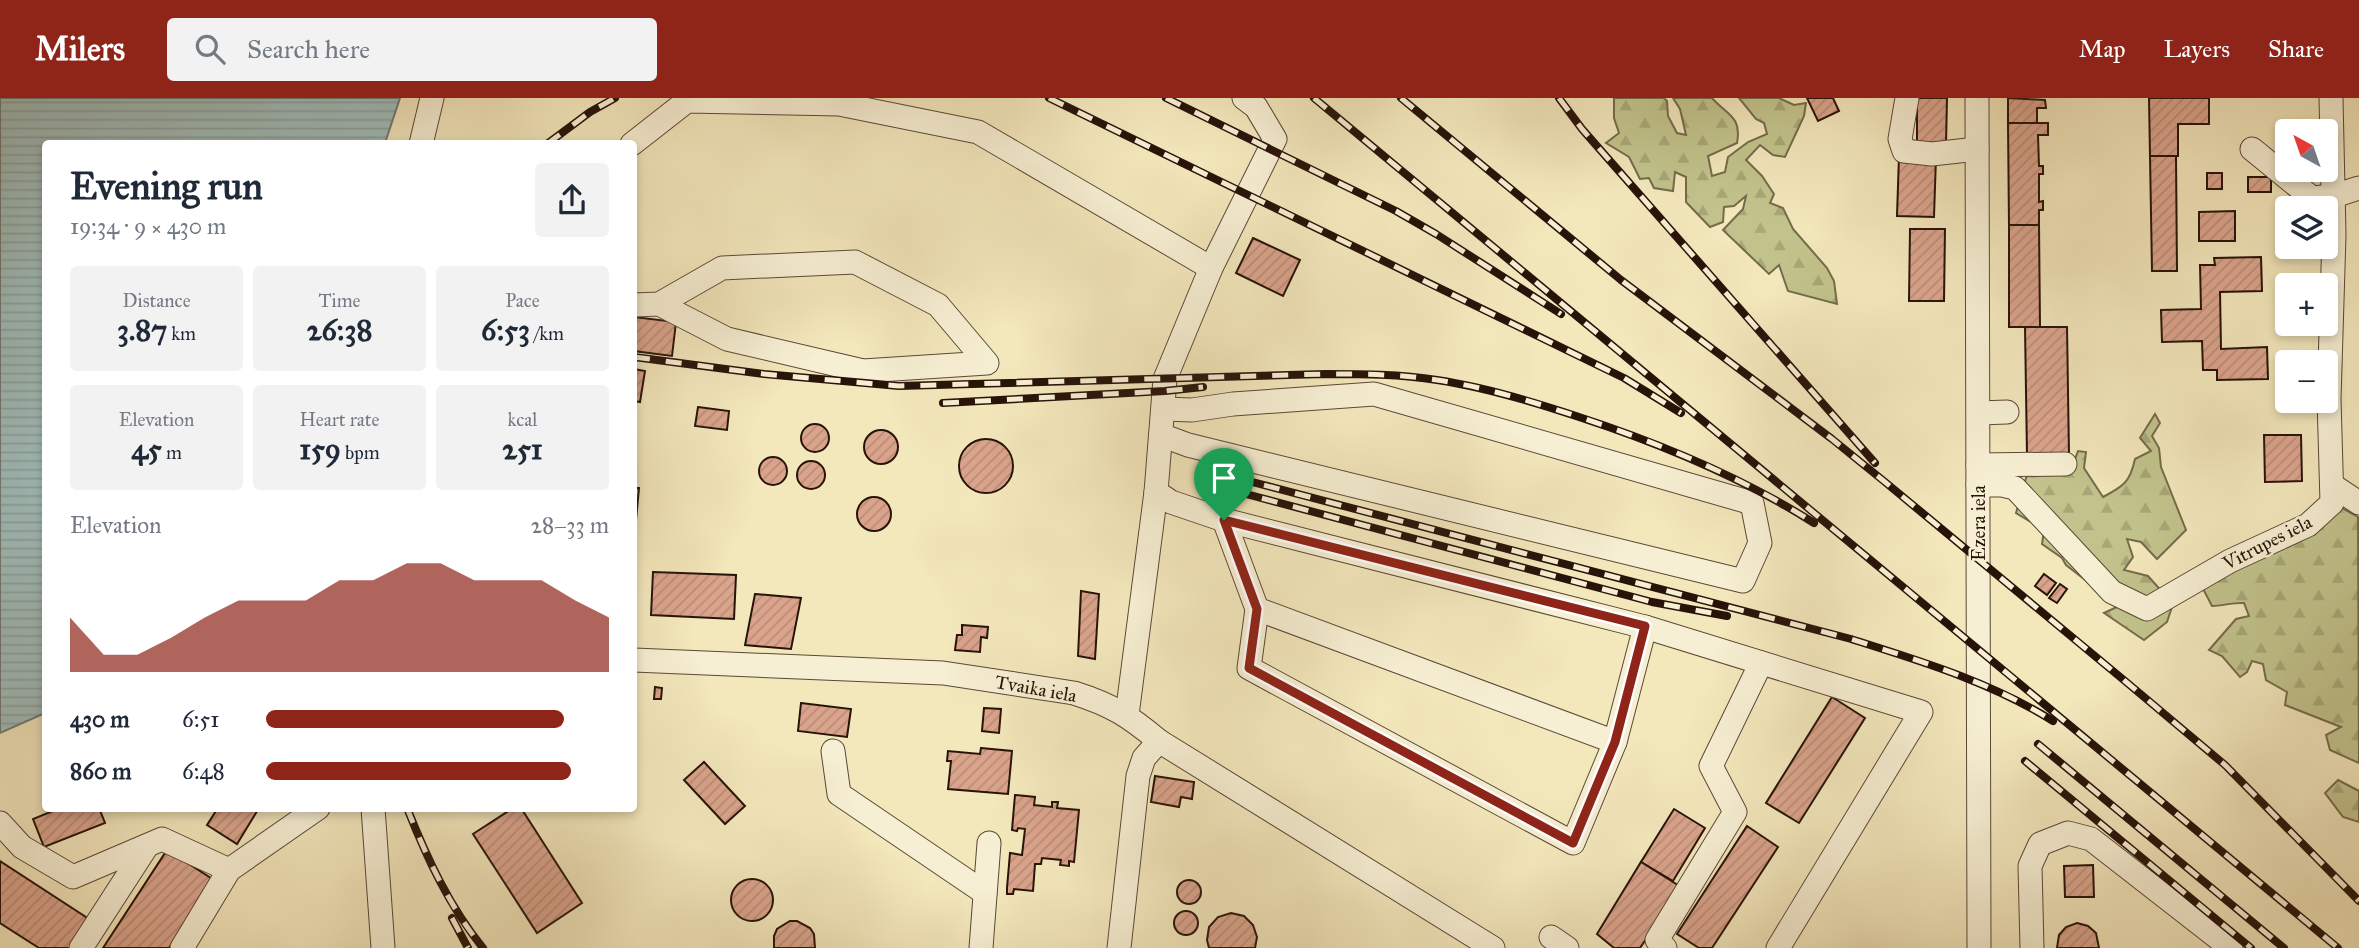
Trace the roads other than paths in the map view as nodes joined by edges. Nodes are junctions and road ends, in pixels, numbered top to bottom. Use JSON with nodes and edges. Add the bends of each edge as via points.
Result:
{"nodes":[{"id":1,"x":432,"y":98,"type":"edge"},
{"id":2,"x":1244,"y":98,"type":"edge"},
{"id":3,"x":1907,"y":98,"type":"edge"},
{"id":4,"x":1977,"y":98,"type":"edge"},
{"id":5,"x":2331,"y":98,"type":"edge"},
{"id":6,"x":686,"y":99,"type":"edge"},
{"id":7,"x":422,"y":140,"type":"edge"},
{"id":8,"x":637,"y":140,"type":"edge"},
{"id":9,"x":1978,"y":149,"type":"junction"},
{"id":10,"x":2252,"y":149,"type":"dead end"},
{"id":11,"x":2359,"y":188,"type":"edge"},
{"id":12,"x":2310,"y":196,"type":"edge"},
{"id":13,"x":2334,"y":196,"type":"joint"},
{"id":14,"x":2332,"y":259,"type":"edge"},
{"id":15,"x":1211,"y":268,"type":"junction"},
{"id":16,"x":659,"y":304,"type":"junction"},
{"id":17,"x":637,"y":305,"type":"edge"},
{"id":18,"x":1164,"y":408,"type":"junction"},
{"id":19,"x":2007,"y":412,"type":"dead end"},
{"id":20,"x":1979,"y":413,"type":"junction"},
{"id":21,"x":1161,"y":435,"type":"junction"},
{"id":22,"x":2065,"y":464,"type":"dead end"},
{"id":23,"x":1978,"y":475,"type":"junction"},
{"id":24,"x":2332,"y":485,"type":"junction"},
{"id":25,"x":1156,"y":492,"type":"junction"},
{"id":26,"x":2359,"y":503,"type":"edge"},
{"id":27,"x":1224,"y":520,"type":"junction"},
{"id":28,"x":1257,"y":609,"type":"junction"},
{"id":29,"x":1645,"y":626,"type":"junction"},
{"id":30,"x":637,"y":660,"type":"edge"},
{"id":31,"x":1760,"y":663,"type":"junction"},
{"id":32,"x":1127,"y":715,"type":"junction"},
{"id":33,"x":1159,"y":741,"type":"junction"},
{"id":34,"x":1615,"y":742,"type":"junction"},
{"id":35,"x":833,"y":751,"type":"dead end"},
{"id":36,"x":312,"y":812,"type":"edge"},
{"id":37,"x":373,"y":812,"type":"edge"},
{"id":38,"x":0,"y":823,"type":"edge"},
{"id":39,"x":989,"y":843,"type":"dead end"},
{"id":40,"x":147,"y":846,"type":"junction"},
{"id":41,"x":229,"y":870,"type":"junction"},
{"id":42,"x":985,"y":893,"type":"junction"},
{"id":43,"x":81,"y":948,"type":"edge"},
{"id":44,"x":182,"y":948,"type":"edge"},
{"id":45,"x":383,"y":948,"type":"edge"},
{"id":46,"x":981,"y":948,"type":"edge"},
{"id":47,"x":1119,"y":948,"type":"edge"},
{"id":48,"x":1493,"y":948,"type":"edge"},
{"id":49,"x":1665,"y":948,"type":"edge"},
{"id":50,"x":1778,"y":948,"type":"edge"},
{"id":51,"x":1979,"y":948,"type":"edge"},
{"id":52,"x":2032,"y":948,"type":"edge"},
{"id":53,"x":2231,"y":948,"type":"edge"}],
"edges":[{"from":1,"to":7,"type":"street"},
{"from":2,"to":15,"type":"street","via":[[1256,107],[1275,139]]},
{"from":3,"to":9,"type":"street","via":[[1900,139],[1904,151],[1932,154]]},
{"from":4,"to":9,"type":"street","name":"Ezera iela"},
{"from":5,"to":13,"type":"street","name":"Vitrupes iela"},
{"from":6,"to":8,"type":"street"},
{"from":6,"to":15,"type":"street","via":[[839,104],[978,132]]},
{"from":9,"to":20,"type":"street","name":"Ezera iela"},
{"from":10,"to":12,"type":"street"},
{"from":11,"to":13,"type":"street"},
{"from":14,"to":24,"type":"street","name":"Vitrupes iela"},
{"from":15,"to":18,"type":"street","via":[[1166,379]]},
{"from":16,"to":16,"type":"street","via":[[722,268],[855,262],[938,305],[987,363],[863,371],[727,339]]},
{"from":16,"to":17,"type":"street"},
{"from":18,"to":21,"type":"street"},
{"from":18,"to":21,"type":"street","via":[[1192,410],[1374,394],[1752,503],[1760,543],[1743,581]]},
{"from":19,"to":20,"type":"street"},
{"from":20,"to":23,"type":"street","name":"Ezera iela"},
{"from":21,"to":25,"type":"street"},
{"from":22,"to":23,"type":"street"},
{"from":23,"to":24,"type":"street","name":"Vitrupes iela","via":[[2015,488],[2112,592],[2147,609],[2230,561],[2308,525],[2332,503]]},
{"from":23,"to":51,"type":"street","name":"Ezera iela"},
{"from":24,"to":26,"type":"street"},
{"from":25,"to":27,"type":"street","via":[[1171,502]]},
{"from":25,"to":32,"type":"street"},
{"from":27,"to":28,"type":"street"},
{"from":27,"to":29,"type":"street"},
{"from":28,"to":34,"type":"street"},
{"from":28,"to":34,"type":"street","via":[[1249,668],[1573,843]]},
{"from":29,"to":31,"type":"street"},
{"from":29,"to":34,"type":"street"},
{"from":30,"to":32,"type":"street","name":"Tvaika iela","via":[[943,673],[1074,693]]},
{"from":31,"to":49,"type":"street","via":[[1711,766],[1735,812],[1657,940]]},
{"from":31,"to":50,"type":"street","via":[[1921,712]]},
{"from":32,"to":33,"type":"street","name":"Tvaika iela"},
{"from":33,"to":47,"type":"street","via":[[1144,758],[1138,776]]},
{"from":33,"to":48,"type":"street","name":"Tvaika iela"},
{"from":35,"to":42,"type":"street","via":[[839,794]]},
{"from":36,"to":41,"type":"street"},
{"from":37,"to":45,"type":"street"},
{"from":38,"to":40,"type":"street","via":[[22,847],[73,877]]},
{"from":39,"to":42,"type":"street"},
{"from":40,"to":41,"type":"street","via":[[162,839]]},
{"from":40,"to":43,"type":"street"},
{"from":41,"to":44,"type":"street"},
{"from":42,"to":46,"type":"street"},
{"from":52,"to":53,"type":"street","via":[[2030,866],[2040,844],[2067,833],[2091,839]]}]}
